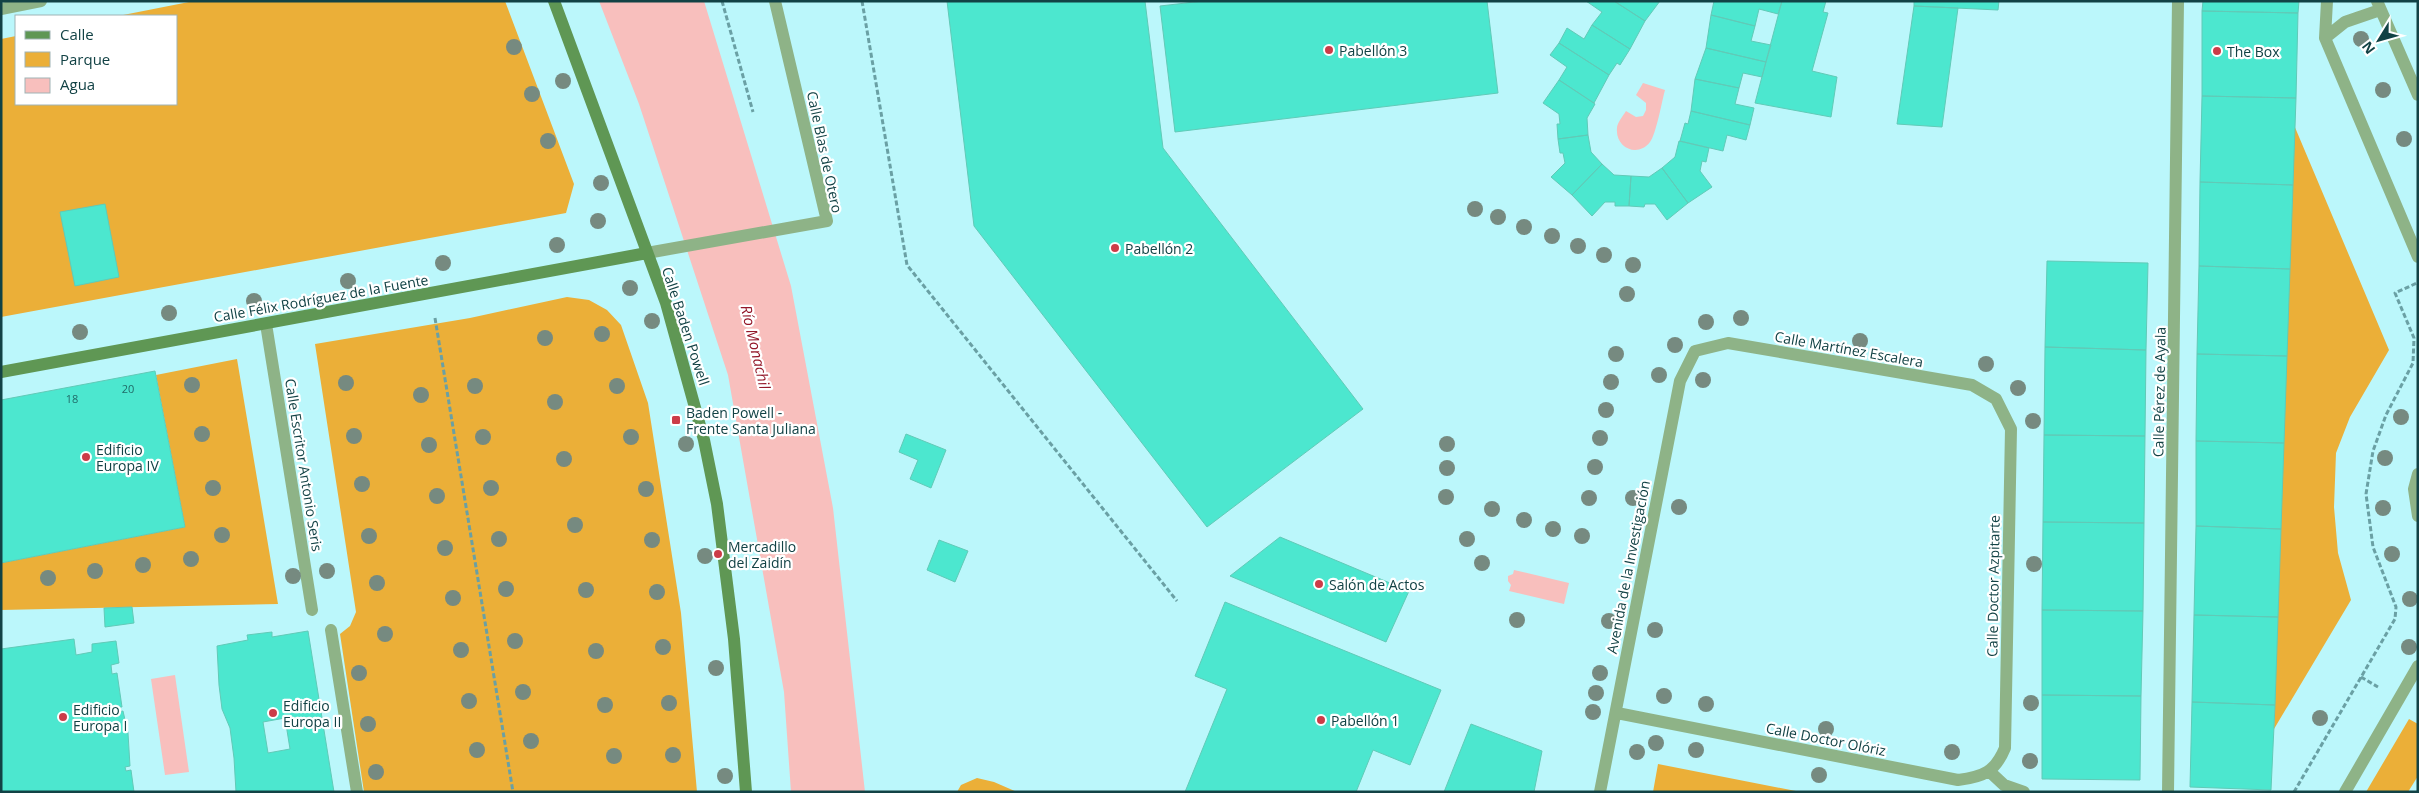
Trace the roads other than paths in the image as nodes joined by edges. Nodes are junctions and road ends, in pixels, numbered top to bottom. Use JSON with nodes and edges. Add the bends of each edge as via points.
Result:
{"nodes":[{"id":1,"x":41,"y":1,"type":"edge"},
{"id":2,"x":554,"y":1,"type":"edge"},
{"id":3,"x":775,"y":1,"type":"edge"},
{"id":4,"x":2178,"y":1,"type":"edge"},
{"id":5,"x":2327,"y":1,"type":"edge"},
{"id":6,"x":2379,"y":6,"type":"edge"},
{"id":7,"x":1,"y":9,"type":"edge"},
{"id":8,"x":2325,"y":38,"type":"junction"},
{"id":9,"x":2418,"y":95,"type":"edge"},
{"id":10,"x":647,"y":253,"type":"junction"},
{"id":11,"x":2418,"y":256,"type":"edge"},
{"id":12,"x":266,"y":324,"type":"junction"},
{"id":13,"x":1695,"y":352,"type":"joint"},
{"id":14,"x":1,"y":372,"type":"edge"},
{"id":15,"x":1996,"y":399,"type":"joint"},
{"id":16,"x":2418,"y":474,"type":"edge"},
{"id":17,"x":2418,"y":516,"type":"edge"},
{"id":18,"x":312,"y":610,"type":"dead end"},
{"id":19,"x":331,"y":630,"type":"dead end"},
{"id":20,"x":2418,"y":666,"type":"edge"},
{"id":21,"x":1616,"y":714,"type":"junction"},
{"id":22,"x":1989,"y":771,"type":"junction"},
{"id":23,"x":2168,"y":787,"type":"edge"},
{"id":24,"x":357,"y":792,"type":"edge"},
{"id":25,"x":746,"y":792,"type":"edge"},
{"id":26,"x":1600,"y":792,"type":"edge"},
{"id":27,"x":2024,"y":792,"type":"edge"},
{"id":28,"x":2345,"y":792,"type":"edge"}],
"edges":[{"from":1,"to":7,"type":"street"},
{"from":2,"to":10,"type":"main road","name":"Calle Baden Powell"},
{"from":3,"to":10,"type":"street","name":"Calle Blas de Otero","via":[[827,221]]},
{"from":4,"to":23,"type":"street","name":"Calle Pérez de Ayala"},
{"from":5,"to":8,"type":"street"},
{"from":6,"to":8,"type":"street","via":[[2345,22]]},
{"from":6,"to":9,"type":"street"},
{"from":8,"to":11,"type":"street"},
{"from":10,"to":12,"type":"main road","name":"Calle Félix Rodríguez de la Fuente"},
{"from":10,"to":25,"type":"main road","name":"Calle Baden Powell","via":[[678,341],[717,504],[734,639]]},
{"from":12,"to":14,"type":"main road","name":"Calle Félix Rodríguez de la Fuente"},
{"from":12,"to":18,"type":"street","name":"Calle Escritor Antonio Seris"},
{"from":13,"to":15,"type":"street","name":"Calle Martínez Escalera","via":[[1728,343],[1972,385]]},
{"from":13,"to":21,"type":"street","name":"Avenida de la Investigación","via":[[1680,381]]},
{"from":15,"to":22,"type":"street","name":"Calle Doctor Azpitarte","via":[[2011,429],[2011,439],[2005,748],[1999,763]]},
{"from":16,"to":17,"type":"street","via":[[2414,489]]},
{"from":19,"to":24,"type":"street"},
{"from":20,"to":28,"type":"street"},
{"from":21,"to":22,"type":"street","name":"Calle Doctor Olóriz","via":[[1958,780],[1975,778]]},
{"from":21,"to":26,"type":"street","name":"Avenida de la Investigación"},
{"from":22,"to":27,"type":"street","via":[[2004,785]]}]}
